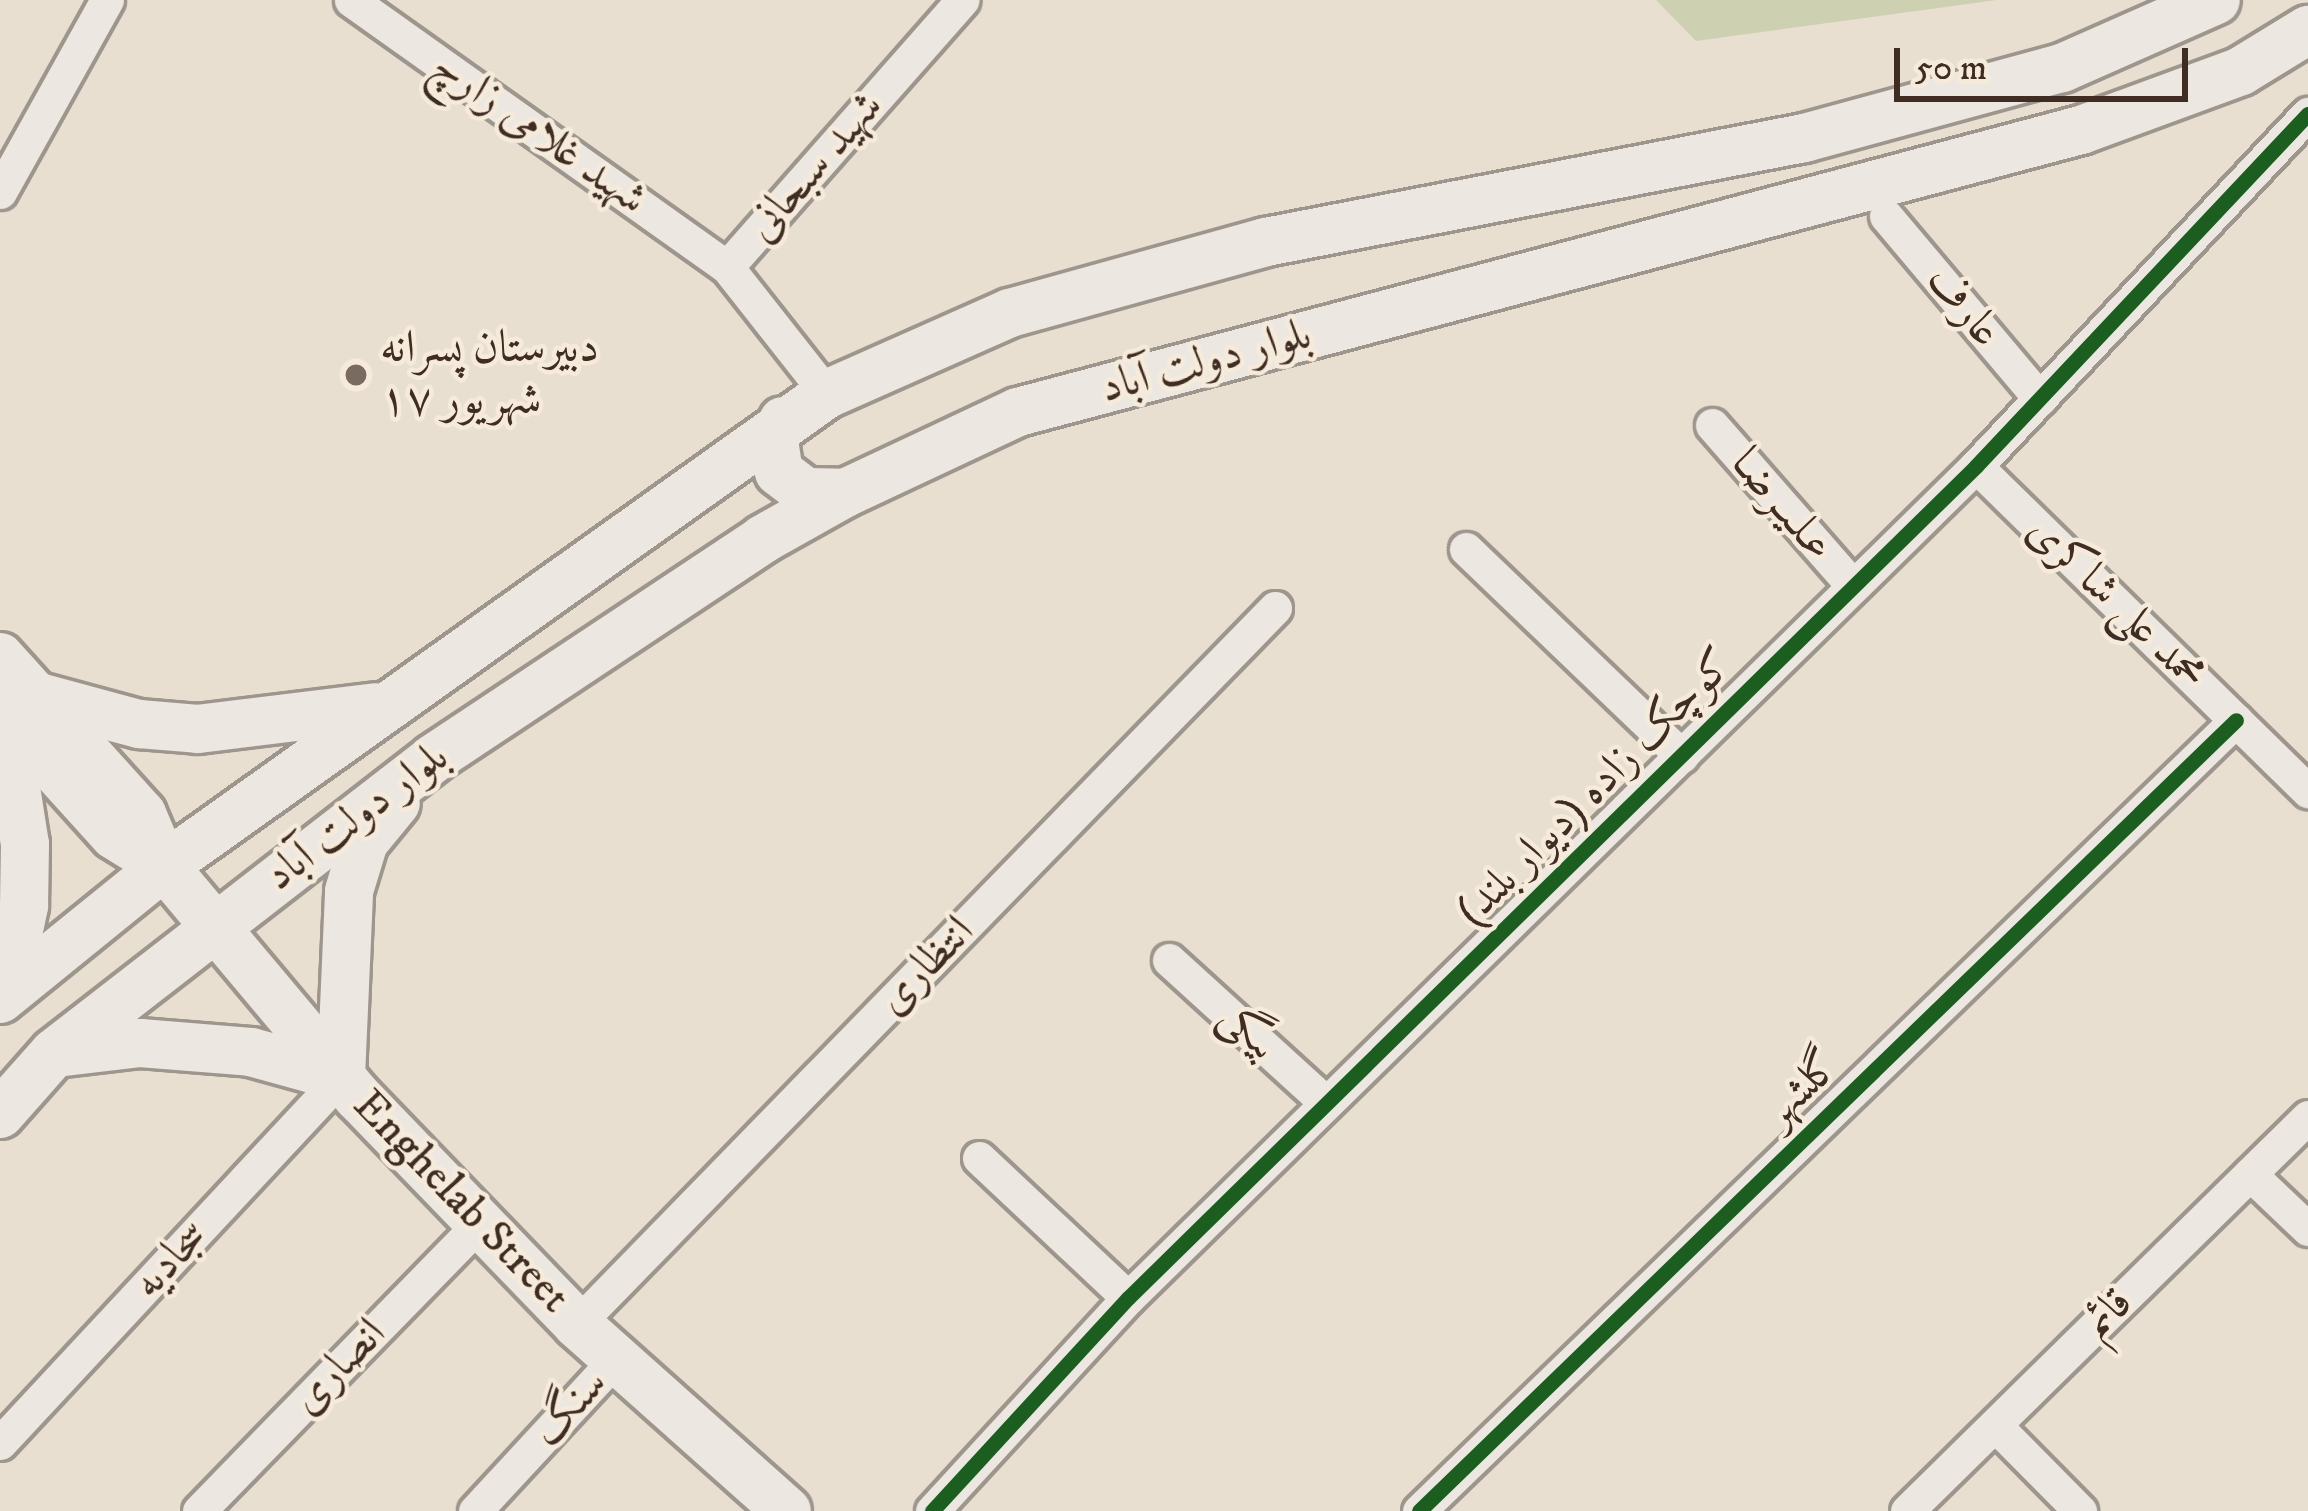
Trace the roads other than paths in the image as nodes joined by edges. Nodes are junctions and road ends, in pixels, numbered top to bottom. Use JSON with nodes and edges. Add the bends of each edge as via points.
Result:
{"nodes":[{"id":1,"x":107,"y":0,"type":"edge"},
{"id":2,"x":351,"y":0,"type":"edge"},
{"id":3,"x":962,"y":0,"type":"edge"},
{"id":4,"x":2216,"y":0,"type":"edge"},
{"id":5,"x":2308,"y":30,"type":"edge"},
{"id":6,"x":2308,"y":114,"type":"edge"},
{"id":7,"x":0,"y":192,"type":"edge"},
{"id":8,"x":1886,"y":216,"type":"dead end"},
{"id":9,"x":727,"y":267,"type":"junction"},
{"id":10,"x":827,"y":394,"type":"junction"},
{"id":11,"x":2040,"y":399,"type":"junction"},
{"id":12,"x":783,"y":421,"type":"junction"},
{"id":13,"x":1712,"y":425,"type":"dead end"},
{"id":14,"x":1976,"y":466,"type":"junction"},
{"id":15,"x":845,"y":493,"type":"junction"},
{"id":16,"x":1466,"y":548,"type":"dead end"},
{"id":17,"x":1852,"y":585,"type":"junction"},
{"id":18,"x":1275,"y":608,"type":"dead end"},
{"id":19,"x":0,"y":657,"type":"edge"},
{"id":20,"x":387,"y":705,"type":"junction"},
{"id":21,"x":13,"y":706,"type":"edge"},
{"id":22,"x":2236,"y":720,"type":"junction"},
{"id":23,"x":1682,"y":756,"type":"junction"},
{"id":24,"x":434,"y":758,"type":"junction"},
{"id":25,"x":2308,"y":791,"type":"edge"},
{"id":26,"x":164,"y":866,"type":"junction"},
{"id":27,"x":212,"y":926,"type":"junction"},
{"id":28,"x":1169,"y":960,"type":"dead end"},
{"id":29,"x":3,"y":995,"type":"edge"},
{"id":30,"x":54,"y":1053,"type":"junction"},
{"id":31,"x":341,"y":1077,"type":"junction"},
{"id":32,"x":1326,"y":1103,"type":"junction"},
{"id":33,"x":0,"y":1114,"type":"edge"},
{"id":34,"x":2308,"y":1117,"type":"edge"},
{"id":35,"x":979,"y":1158,"type":"dead end"},
{"id":36,"x":2251,"y":1174,"type":"junction"},
{"id":37,"x":480,"y":1223,"type":"junction"},
{"id":38,"x":2308,"y":1228,"type":"edge"},
{"id":39,"x":1128,"y":1298,"type":"junction"},
{"id":40,"x":578,"y":1324,"type":"junction"},
{"id":41,"x":616,"y":1359,"type":"junction"},
{"id":42,"x":1995,"y":1425,"type":"junction"},
{"id":43,"x":0,"y":1443,"type":"edge"},
{"id":44,"x":199,"y":1511,"type":"edge"},
{"id":45,"x":476,"y":1511,"type":"edge"},
{"id":46,"x":787,"y":1511,"type":"edge"},
{"id":47,"x":932,"y":1511,"type":"edge"},
{"id":48,"x":1418,"y":1511,"type":"edge"},
{"id":49,"x":1907,"y":1511,"type":"edge"},
{"id":50,"x":2080,"y":1511,"type":"edge"}],
"edges":[{"from":1,"to":7,"type":"street"},
{"from":2,"to":9,"type":"street","name":"شهید غلامی زارچ"},
{"from":3,"to":9,"type":"street","name":"شهید سبحانی"},
{"from":4,"to":10,"type":"main road","name":"بلوار دولت آباد","via":[[2062,68],[1825,132],[1266,242],[1010,314]]},
{"from":5,"to":15,"type":"main road","name":"بلوار دولت آباد","via":[[2241,70],[2081,130],[1018,412]]},
{"from":6,"to":11,"type":"street","name":"کوچک زاده (دیوار بلند)"},
{"from":8,"to":11,"type":"street","name":"عارف"},
{"from":9,"to":10,"type":"street","name":"شهید سبحانی"},
{"from":10,"to":12,"type":"main road","name":"بلوار دولت آباد"},
{"from":11,"to":14,"type":"street","name":"کوچک زاده (دیوار بلند)"},
{"from":12,"to":15,"type":"main road","via":[[774,441],[779,472],[806,492]]},
{"from":12,"to":20,"type":"main road","name":"بلوار دولت آباد"},
{"from":13,"to":17,"type":"street","name":"عـلـیـرضـا"},
{"from":14,"to":17,"type":"street","name":"کوچک زاده (دیوار بلند)"},
{"from":14,"to":22,"type":"street","name":"محمد علی شاکری"},
{"from":15,"to":24,"type":"main road","name":"بلوار دولت آباد"},
{"from":16,"to":23,"type":"street"},
{"from":17,"to":23,"type":"street","name":"کوچک زاده (دیوار بلند)"},
{"from":18,"to":40,"type":"street","name":"انتظاری"},
{"from":19,"to":21,"type":"main road","name":"Enghelab Street"},
{"from":20,"to":21,"type":"main road","via":[[197,728]]},
{"from":20,"to":26,"type":"main road","name":"بلوار دولت آباد"},
{"from":21,"to":26,"type":"main road","name":"Enghelab Street","via":[[113,835]]},
{"from":21,"to":29,"type":"main road","via":[[24,906]]},
{"from":22,"to":25,"type":"street","name":"محمد علی شاکری"},
{"from":22,"to":48,"type":"street","name":"گلشهر"},
{"from":23,"to":32,"type":"street","name":"کوچک زاده (دیوار بلند)"},
{"from":24,"to":27,"type":"main road","name":"بلوار دولت آباد"},
{"from":24,"to":31,"type":"main road","via":[[364,842],[349,891]]},
{"from":26,"to":27,"type":"main road","name":"Enghelab Street"},
{"from":26,"to":29,"type":"main road","name":"بلوار دولت آباد"},
{"from":27,"to":30,"type":"main road","name":"بلوار دولت آباد"},
{"from":27,"to":31,"type":"main road","name":"Enghelab Street"},
{"from":28,"to":32,"type":"street","name":"بیگی"},
{"from":30,"to":31,"type":"main road","via":[[140,1043],[251,1052]]},
{"from":30,"to":33,"type":"main road","name":"بلوار دولت آباد"},
{"from":31,"to":37,"type":"main road","name":"Enghelab Street"},
{"from":31,"to":43,"type":"street","name":"سجادیه"},
{"from":32,"to":39,"type":"street","name":"کوچک زاده (دیوار بلند)"},
{"from":34,"to":36,"type":"street","name":"قائم"},
{"from":35,"to":39,"type":"street"},
{"from":36,"to":38,"type":"street"},
{"from":36,"to":42,"type":"street","name":"قائم"},
{"from":37,"to":40,"type":"main road","name":"Enghelab Street"},
{"from":37,"to":44,"type":"street","name":"انصاری"},
{"from":39,"to":47,"type":"street","name":"کوچک زاده (دیوار بلند)"},
{"from":40,"to":41,"type":"main road","name":"Enghelab Street"},
{"from":41,"to":45,"type":"street","name":"سنگ"},
{"from":41,"to":46,"type":"main road","name":"Enghelab Street"},
{"from":42,"to":49,"type":"street","name":"قائم"},
{"from":42,"to":50,"type":"street"}]}
